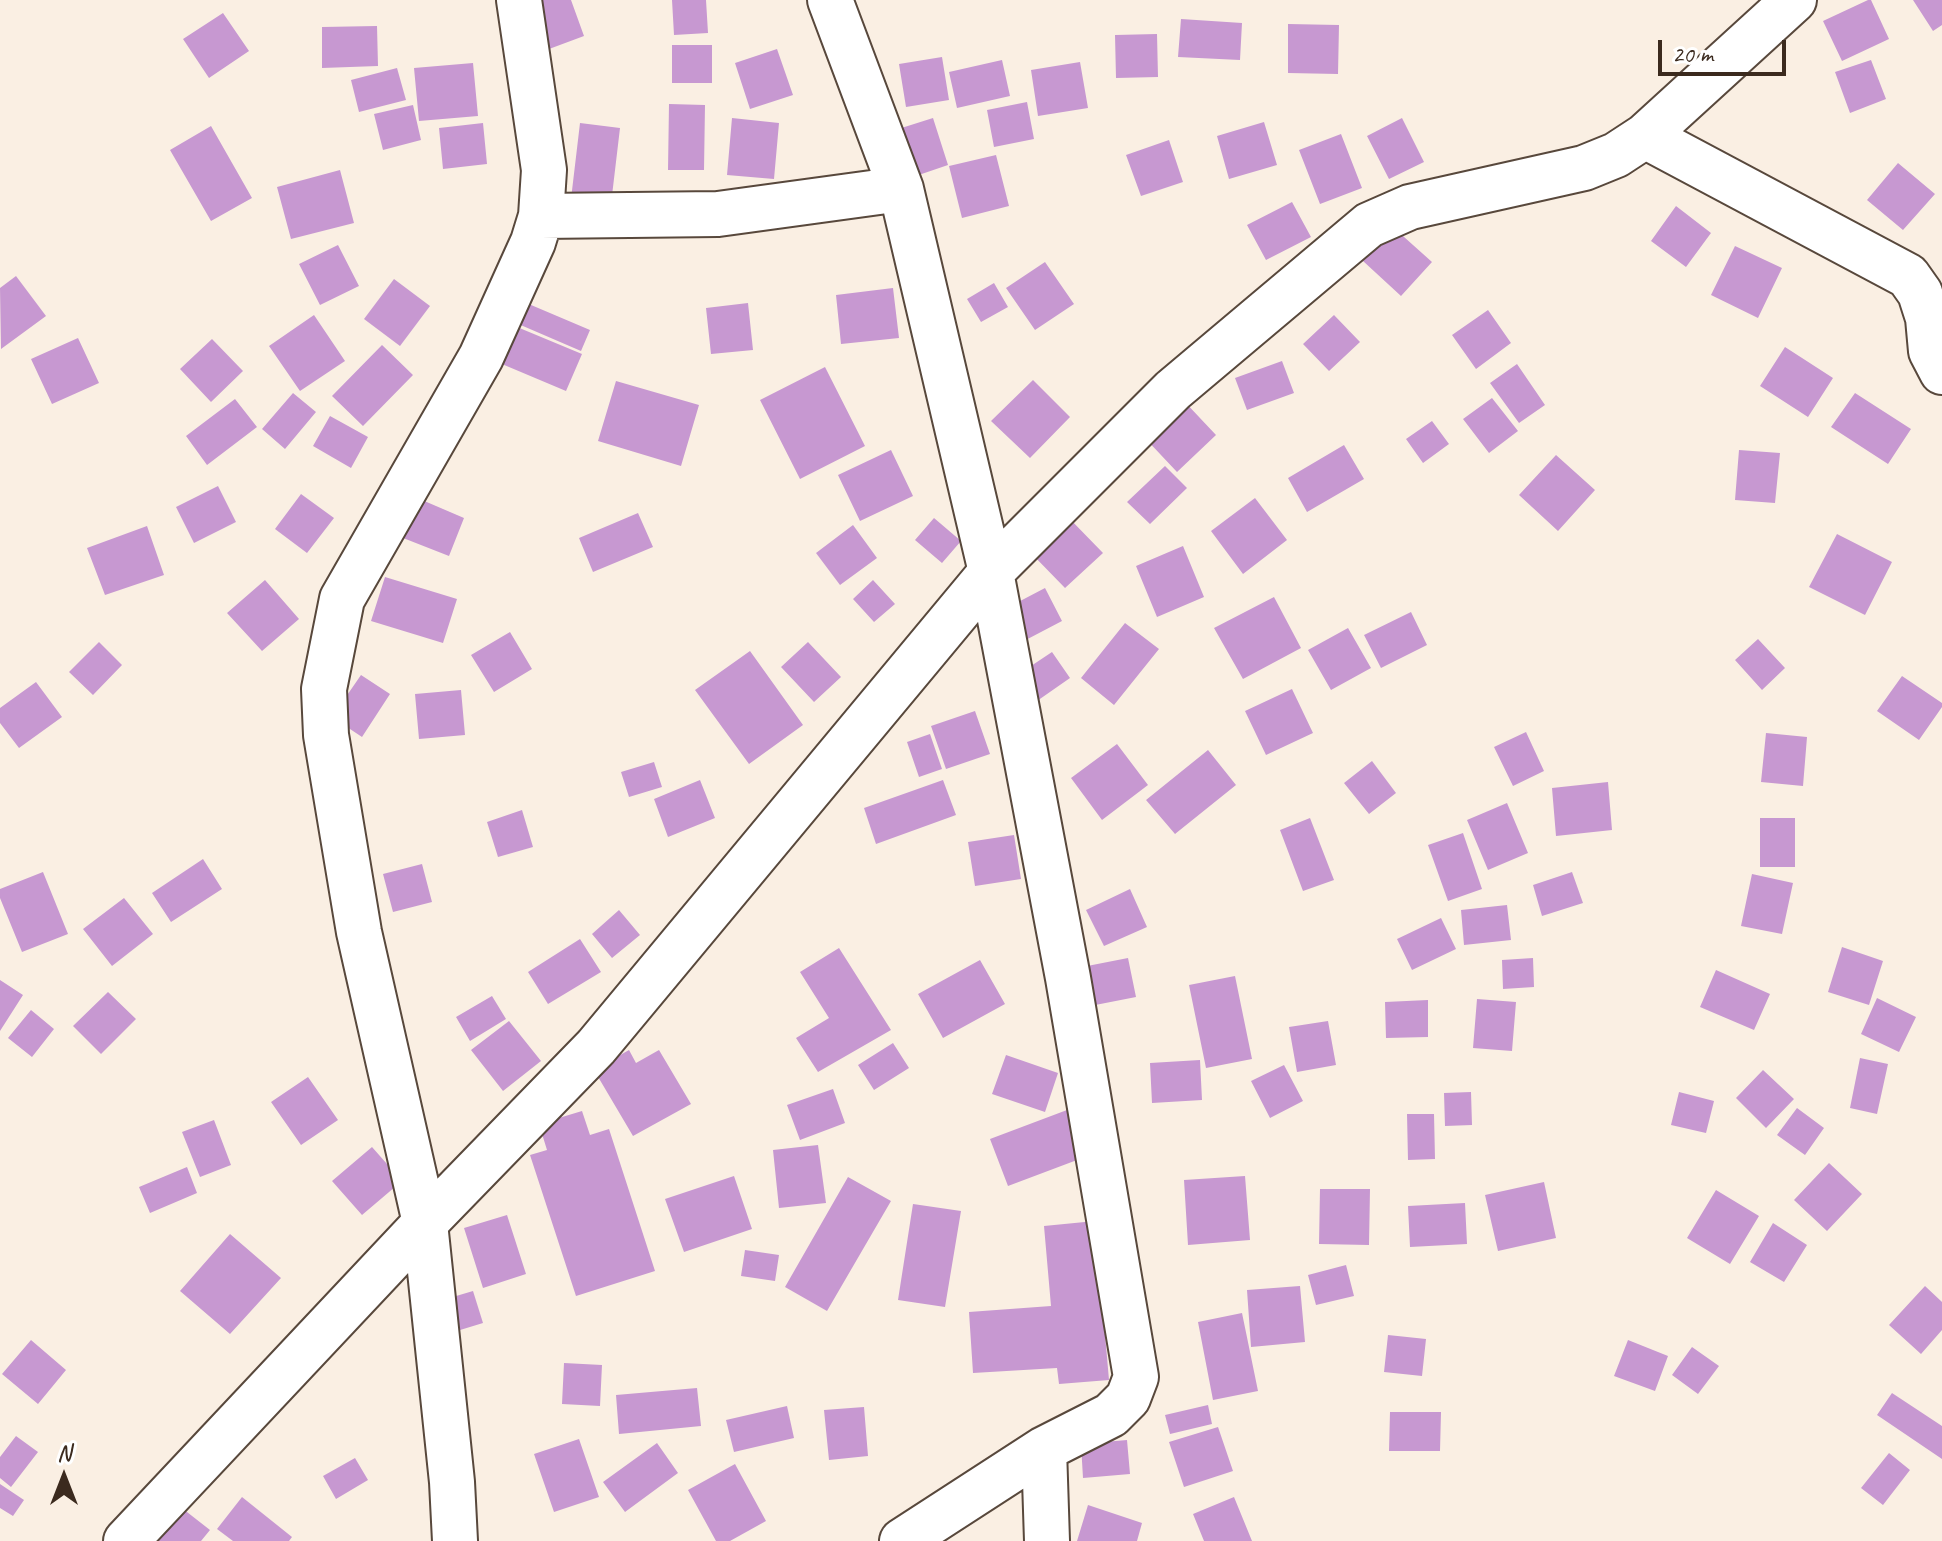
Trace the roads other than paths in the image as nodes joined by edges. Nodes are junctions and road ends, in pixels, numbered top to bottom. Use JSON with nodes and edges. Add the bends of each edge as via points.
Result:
{"nodes":[{"id":1,"x":519,"y":0,"type":"edge"},
{"id":2,"x":830,"y":0,"type":"edge"},
{"id":3,"x":1794,"y":0,"type":"edge"},
{"id":4,"x":1645,"y":136,"type":"junction"},
{"id":5,"x":901,"y":189,"type":"junction"},
{"id":6,"x":541,"y":216,"type":"junction"},
{"id":7,"x":1942,"y":372,"type":"edge"},
{"id":8,"x":991,"y":572,"type":"junction"},
{"id":9,"x":425,"y":1223,"type":"junction"},
{"id":10,"x":1044,"y":1449,"type":"junction"},
{"id":11,"x":126,"y":1541,"type":"edge"},
{"id":12,"x":455,"y":1541,"type":"edge"},
{"id":13,"x":902,"y":1541,"type":"edge"},
{"id":14,"x":1047,"y":1541,"type":"edge"}],
"edges":[{"from":1,"to":6,"type":"street","via":[[544,170]]},
{"from":2,"to":5,"type":"street"},
{"from":3,"to":4,"type":"street"},
{"from":4,"to":7,"type":"street","via":[[1908,276],[1920,293],[1931,351]]},
{"from":4,"to":8,"type":"street","via":[[1584,168],[1410,207],[1369,225],[1173,390]]},
{"from":5,"to":6,"type":"street","via":[[718,214]]},
{"from":5,"to":8,"type":"street"},
{"from":6,"to":9,"type":"street","via":[[481,357],[342,599],[324,689],[326,735],[359,932]]},
{"from":8,"to":9,"type":"street","via":[[596,1047]]},
{"from":8,"to":10,"type":"street","via":[[1136,1377],[1128,1398],[1111,1415]]},
{"from":9,"to":11,"type":"street"},
{"from":9,"to":12,"type":"street"},
{"from":10,"to":13,"type":"street"},
{"from":10,"to":14,"type":"street"}]}
